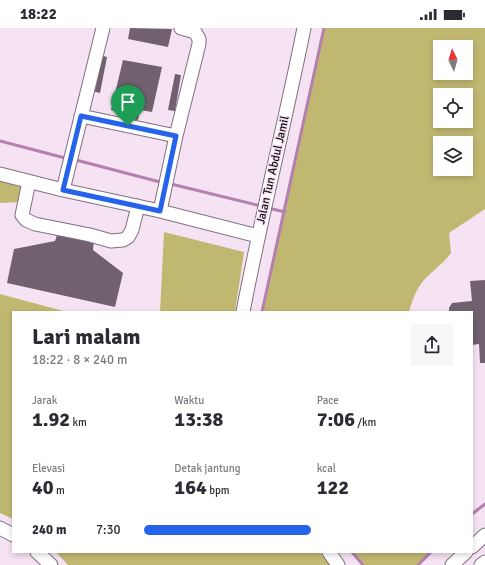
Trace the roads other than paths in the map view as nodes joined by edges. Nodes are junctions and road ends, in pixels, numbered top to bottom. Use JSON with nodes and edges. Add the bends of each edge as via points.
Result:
{"nodes":[{"id":1,"x":103,"y":28,"type":"edge"},
{"id":2,"x":181,"y":28,"type":"edge"},
{"id":3,"x":304,"y":28,"type":"edge"},
{"id":4,"x":81,"y":116,"type":"junction"},
{"id":5,"x":176,"y":136,"type":"junction"},
{"id":6,"x":0,"y":174,"type":"edge"},
{"id":7,"x":29,"y":182,"type":"junction"},
{"id":8,"x":63,"y":190,"type":"junction"},
{"id":9,"x":138,"y":206,"type":"junction"},
{"id":10,"x":160,"y":211,"type":"junction"},
{"id":11,"x":258,"y":236,"type":"junction"},
{"id":12,"x":242,"y":311,"type":"edge"},
{"id":13,"x":0,"y":520,"type":"edge"},
{"id":14,"x":12,"y":526,"type":"edge"},
{"id":15,"x":0,"y":528,"type":"edge"},
{"id":16,"x":12,"y":534,"type":"edge"},
{"id":17,"x":485,"y":534,"type":"edge"},
{"id":18,"x":473,"y":545,"type":"edge"},
{"id":19,"x":38,"y":553,"type":"edge"},
{"id":20,"x":49,"y":553,"type":"edge"},
{"id":21,"x":330,"y":553,"type":"edge"},
{"id":22,"x":465,"y":553,"type":"edge"},
{"id":23,"x":485,"y":562,"type":"edge"},
{"id":24,"x":51,"y":565,"type":"edge"},
{"id":25,"x":60,"y":565,"type":"edge"},
{"id":26,"x":338,"y":565,"type":"edge"},
{"id":27,"x":452,"y":565,"type":"edge"},
{"id":28,"x":481,"y":565,"type":"edge"}],
"edges":[{"from":1,"to":4,"type":"street"},
{"from":2,"to":5,"type":"street","via":[[195,32],[199,44]]},
{"from":3,"to":11,"type":"street","name":"Jalan Tun Abdul Jamil"},
{"from":4,"to":5,"type":"street"},
{"from":4,"to":8,"type":"street"},
{"from":5,"to":10,"type":"street"},
{"from":6,"to":7,"type":"street"},
{"from":7,"to":8,"type":"street"},
{"from":7,"to":9,"type":"street","via":[[22,215],[26,220],[111,241],[128,237]]},
{"from":8,"to":9,"type":"street"},
{"from":9,"to":10,"type":"street"},
{"from":10,"to":11,"type":"street"},
{"from":11,"to":12,"type":"street","name":"Jalan Tun Abdul Jamil"},
{"from":13,"to":14,"type":"street"},
{"from":15,"to":16,"type":"street"},
{"from":17,"to":18,"type":"street"},
{"from":19,"to":24,"type":"street"},
{"from":20,"to":25,"type":"street"},
{"from":21,"to":26,"type":"street"},
{"from":22,"to":27,"type":"street"},
{"from":23,"to":28,"type":"street"}]}
